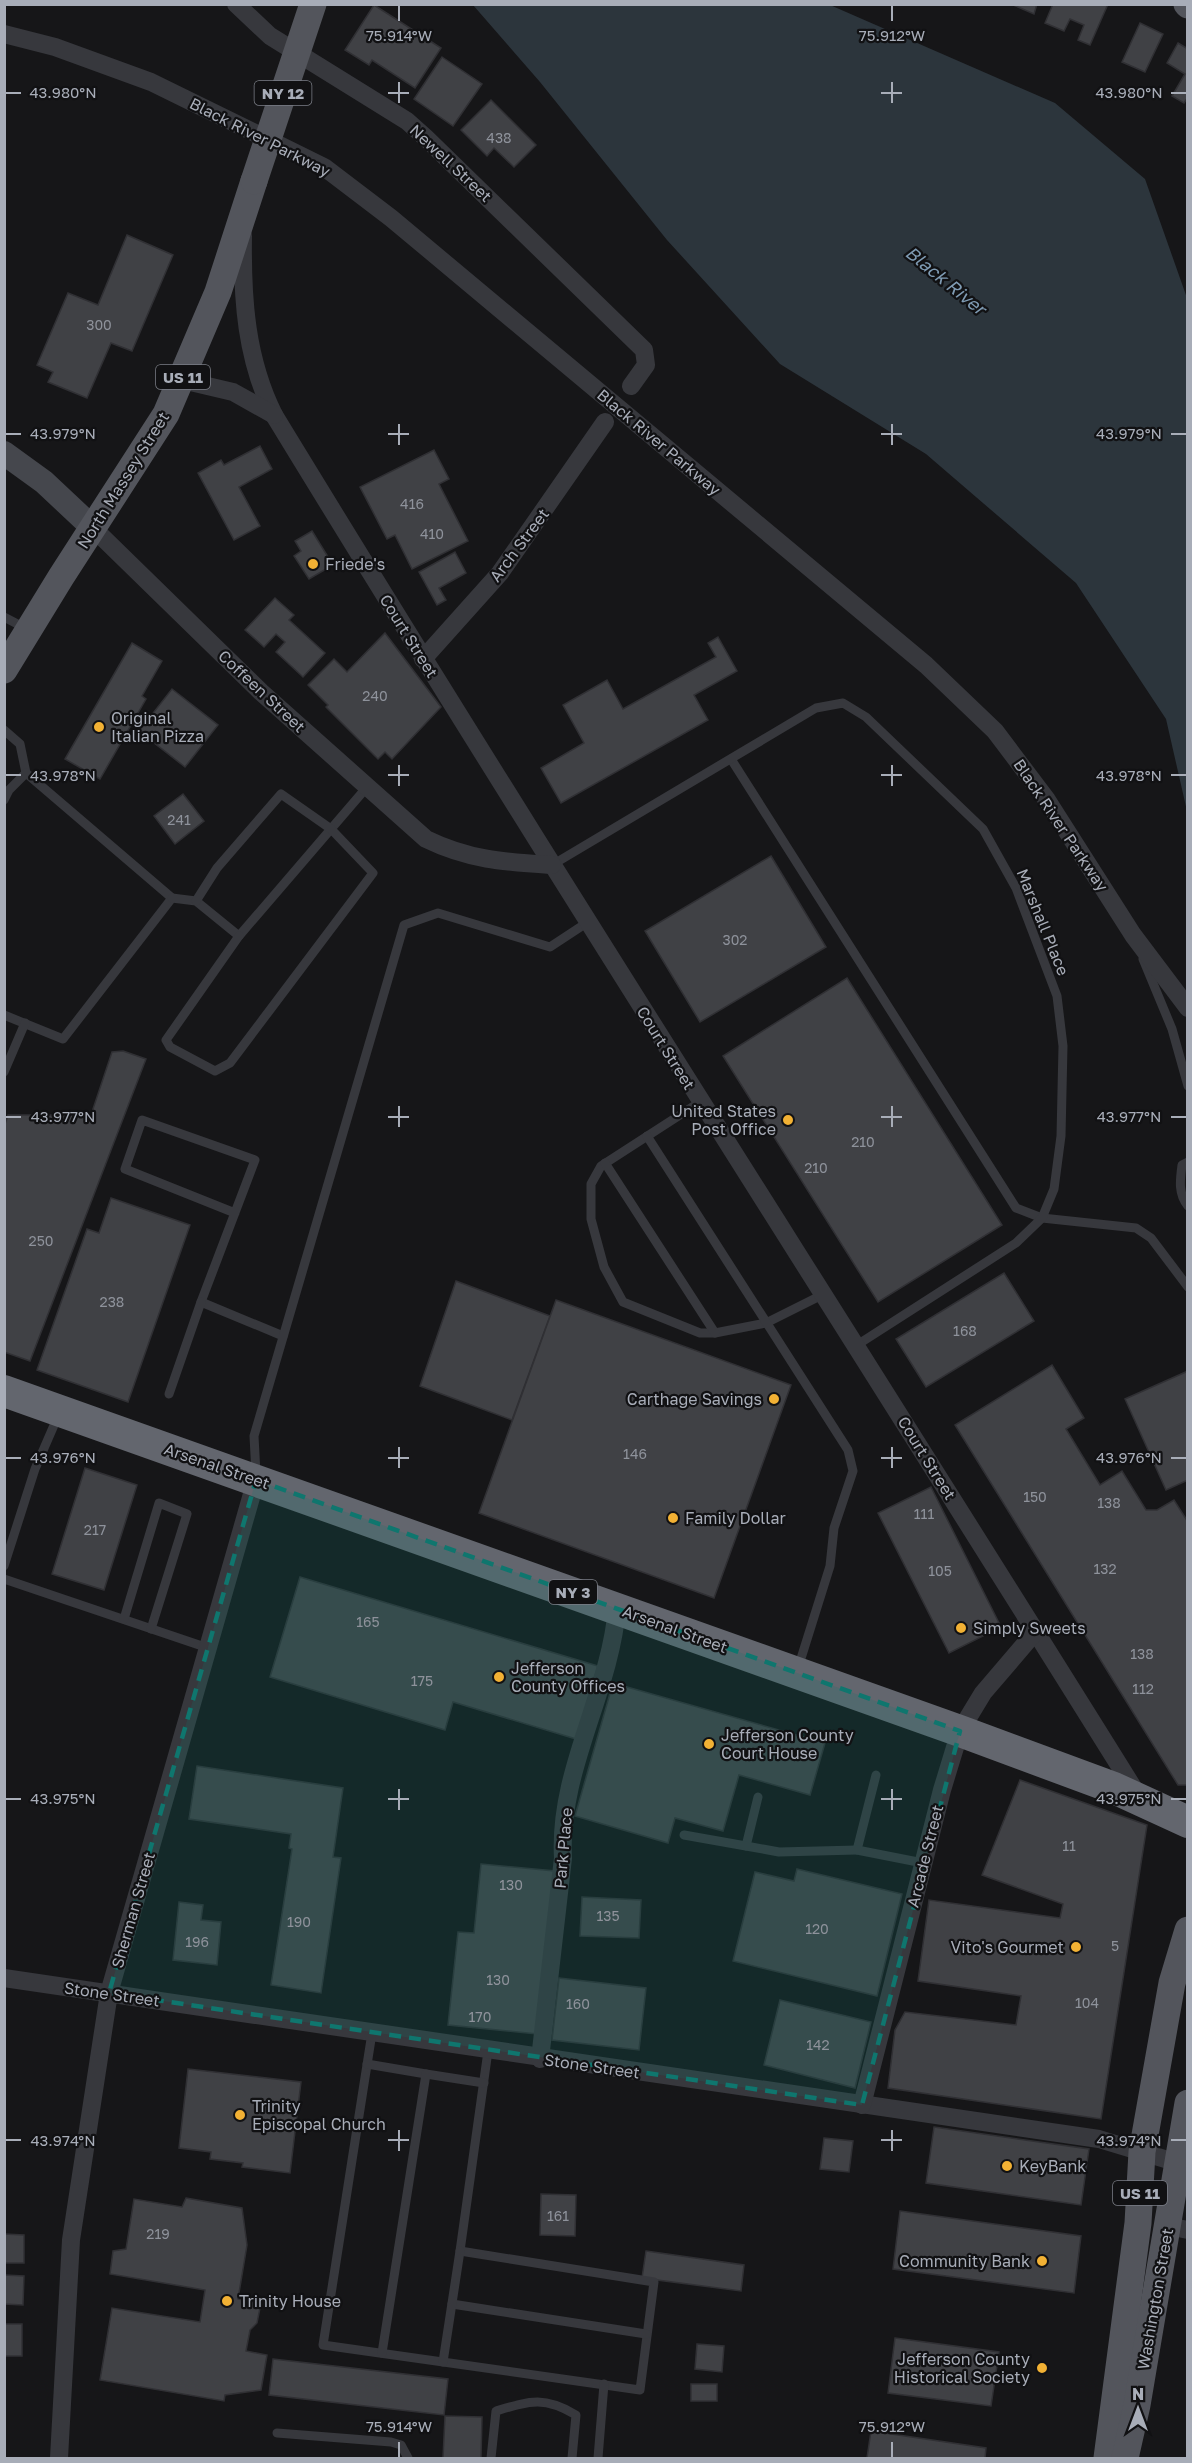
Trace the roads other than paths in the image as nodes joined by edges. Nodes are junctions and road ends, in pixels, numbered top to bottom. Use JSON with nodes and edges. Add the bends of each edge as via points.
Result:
{"nodes":[{"id":1,"x":236,"y":4,"type":"edge"},
{"id":2,"x":313,"y":4,"type":"edge"},
{"id":3,"x":4,"y":34,"type":"edge"},
{"id":4,"x":254,"y":181,"type":"joint"},
{"id":5,"x":244,"y":213,"type":"junction"},
{"id":6,"x":182,"y":380,"type":"junction"},
{"id":7,"x":631,"y":386,"type":"dead end"},
{"id":8,"x":274,"y":415,"type":"junction"},
{"id":9,"x":605,"y":423,"type":"dead end"},
{"id":10,"x":4,"y":453,"type":"edge"},
{"id":11,"x":93,"y":528,"type":"junction"},
{"id":12,"x":4,"y":617,"type":"edge"},
{"id":13,"x":29,"y":630,"type":"junction"},
{"id":14,"x":423,"y":659,"type":"junction"},
{"id":15,"x":4,"y":670,"type":"edge"},
{"id":16,"x":4,"y":730,"type":"edge"},
{"id":17,"x":731,"y":759,"type":"junction"},
{"id":18,"x":26,"y":773,"type":"junction"},
{"id":19,"x":367,"y":787,"type":"junction"},
{"id":20,"x":4,"y":800,"type":"edge"},
{"id":21,"x":331,"y":829,"type":"junction"},
{"id":22,"x":552,"y":865,"type":"junction"},
{"id":23,"x":172,"y":898,"type":"junction"},
{"id":24,"x":196,"y":901,"type":"junction"},
{"id":25,"x":588,"y":922,"type":"junction"},
{"id":26,"x":1133,"y":935,"type":"junction"},
{"id":27,"x":239,"y":936,"type":"junction"},
{"id":28,"x":1188,"y":1008,"type":"edge"},
{"id":29,"x":4,"y":1015,"type":"edge"},
{"id":30,"x":25,"y":1023,"type":"junction"},
{"id":31,"x":4,"y":1072,"type":"edge"},
{"id":32,"x":1188,"y":1086,"type":"edge"},
{"id":33,"x":700,"y":1102,"type":"junction"},
{"id":34,"x":647,"y":1136,"type":"junction"},
{"id":35,"x":1188,"y":1162,"type":"edge"},
{"id":36,"x":605,"y":1163,"type":"junction"},
{"id":37,"x":1188,"y":1206,"type":"edge"},
{"id":38,"x":235,"y":1213,"type":"junction"},
{"id":39,"x":1042,"y":1218,"type":"junction"},
{"id":40,"x":1188,"y":1287,"type":"edge"},
{"id":41,"x":824,"y":1294,"type":"junction"},
{"id":42,"x":201,"y":1302,"type":"junction"},
{"id":43,"x":766,"y":1323,"type":"junction"},
{"id":44,"x":715,"y":1333,"type":"junction"},
{"id":45,"x":283,"y":1336,"type":"junction"},
{"id":46,"x":857,"y":1345,"type":"junction"},
{"id":47,"x":4,"y":1391,"type":"edge"},
{"id":48,"x":170,"y":1394,"type":"dead end"},
{"id":49,"x":60,"y":1411,"type":"junction"},
{"id":50,"x":256,"y":1480,"type":"junction"},
{"id":51,"x":4,"y":1566,"type":"edge"},
{"id":52,"x":4,"y":1579,"type":"edge"},
{"id":53,"x":617,"y":1608,"type":"junction"},
{"id":54,"x":124,"y":1619,"type":"junction"},
{"id":55,"x":152,"y":1629,"type":"junction"},
{"id":56,"x":1036,"y":1631,"type":"junction"},
{"id":57,"x":208,"y":1648,"type":"junction"},
{"id":58,"x":796,"y":1672,"type":"junction"},
{"id":59,"x":960,"y":1731,"type":"junction"},
{"id":60,"x":876,"y":1775,"type":"dead end"},
{"id":61,"x":758,"y":1797,"type":"dead end"},
{"id":62,"x":1140,"y":1799,"type":"junction"},
{"id":63,"x":1188,"y":1822,"type":"edge"},
{"id":64,"x":684,"y":1835,"type":"dead end"},
{"id":65,"x":1188,"y":1845,"type":"edge"},
{"id":66,"x":746,"y":1846,"type":"junction"},
{"id":67,"x":857,"y":1850,"type":"junction"},
{"id":68,"x":923,"y":1863,"type":"junction"},
{"id":69,"x":1188,"y":1930,"type":"edge"},
{"id":70,"x":4,"y":1978,"type":"edge"},
{"id":71,"x":109,"y":1993,"type":"junction"},
{"id":72,"x":372,"y":2033,"type":"junction"},
{"id":73,"x":488,"y":2051,"type":"junction"},
{"id":74,"x":540,"y":2059,"type":"junction"},
{"id":75,"x":367,"y":2064,"type":"junction"},
{"id":76,"x":426,"y":2074,"type":"junction"},
{"id":77,"x":484,"y":2083,"type":"junction"},
{"id":78,"x":1188,"y":2103,"type":"edge"},
{"id":79,"x":862,"y":2105,"type":"junction"},
{"id":80,"x":1142,"y":2152,"type":"junction"},
{"id":81,"x":1178,"y":2163,"type":"junction"},
{"id":82,"x":1178,"y":2228,"type":"edge"},
{"id":83,"x":460,"y":2251,"type":"junction"},
{"id":84,"x":452,"y":2304,"type":"junction"},
{"id":85,"x":646,"y":2334,"type":"junction"},
{"id":86,"x":382,"y":2354,"type":"junction"},
{"id":87,"x":442,"y":2362,"type":"junction"},
{"id":88,"x":604,"y":2385,"type":"junction"},
{"id":89,"x":277,"y":2433,"type":"dead end"},
{"id":90,"x":59,"y":2458,"type":"edge"},
{"id":91,"x":408,"y":2458,"type":"edge"},
{"id":92,"x":491,"y":2458,"type":"edge"},
{"id":93,"x":572,"y":2458,"type":"edge"},
{"id":94,"x":598,"y":2458,"type":"edge"},
{"id":95,"x":1107,"y":2458,"type":"edge"},
{"id":96,"x":1125,"y":2458,"type":"edge"}],
"edges":[{"from":1,"to":7,"type":"street","name":"Newell Street","via":[[270,36],[426,138],[644,350],[646,365]]},
{"from":2,"to":4,"type":"main road","number":"NY 12","bridge":true},
{"from":3,"to":26,"type":"street","name":"Black River Parkway","via":[[55,47],[151,82],[324,166],[391,218],[926,665],[995,731],[1047,800]]},
{"from":4,"to":5,"type":"main road","number":"US 11"},
{"from":5,"to":6,"type":"main road","name":"North Massey Street","number":"US 11","via":[[218,292]]},
{"from":5,"to":8,"type":"street","name":"Court Street","via":[[242,289],[246,328],[263,393]]},
{"from":6,"to":8,"type":"street","name":"Court Street","via":[[233,392]]},
{"from":6,"to":11,"type":"main road","name":"North Massey Street","number":"US 11","via":[[166,414]]},
{"from":8,"to":14,"type":"street","name":"Court Street"},
{"from":9,"to":14,"type":"street","name":"Arch Street","via":[[500,573]]},
{"from":10,"to":11,"type":"main road","name":"Coffeen Street","via":[[44,482]]},
{"from":11,"to":13,"type":"main road","name":"North Massey Street","number":"US 11"},
{"from":11,"to":19,"type":"street","name":"Coffeen Street","via":[[261,692]]},
{"from":12,"to":13,"type":"lane"},
{"from":13,"to":15,"type":"main road","name":"North Massey Street","number":"US 11"},
{"from":14,"to":22,"type":"street","name":"Court Street"},
{"from":16,"to":18,"type":"lane","via":[[20,744]]},
{"from":17,"to":22,"type":"lane","name":"Marshall Place"},
{"from":17,"to":39,"type":"lane","via":[[1016,1208]]},
{"from":17,"to":39,"type":"lane","name":"Marshall Place","via":[[816,708],[843,703],[866,717],[983,829],[1016,888],[1058,996],[1063,1046],[1061,1136],[1054,1189]]},
{"from":18,"to":20,"type":"lane"},
{"from":18,"to":23,"type":"lane"},
{"from":19,"to":21,"type":"lane"},
{"from":19,"to":22,"type":"street","name":"Coffeen Street","via":[[426,839],[454,853],[501,862]]},
{"from":21,"to":24,"type":"lane","via":[[281,794],[217,868]]},
{"from":21,"to":27,"type":"lane"},
{"from":21,"to":27,"type":"lane","via":[[373,873],[230,1063],[215,1071],[170,1047],[166,1040]]},
{"from":22,"to":25,"type":"street","name":"Court Street"},
{"from":23,"to":24,"type":"lane"},
{"from":23,"to":30,"type":"lane","via":[[63,1039]]},
{"from":24,"to":27,"type":"lane"},
{"from":25,"to":33,"type":"street","name":"Court Street"},
{"from":25,"to":45,"type":"lane","via":[[550,947],[438,913],[404,925]]},
{"from":26,"to":28,"type":"street","name":"Black River Parkway"},
{"from":26,"to":32,"type":"lane","via":[[1172,1029]]},
{"from":29,"to":30,"type":"lane"},
{"from":30,"to":31,"type":"lane"},
{"from":33,"to":34,"type":"lane"},
{"from":33,"to":41,"type":"street","name":"Court Street"},
{"from":34,"to":36,"type":"lane"},
{"from":34,"to":43,"type":"lane"},
{"from":35,"to":37,"type":"lane","via":[[1182,1166],[1180,1184],[1182,1200]]},
{"from":36,"to":44,"type":"lane"},
{"from":36,"to":44,"type":"lane","via":[[591,1184],[591,1219],[604,1268],[623,1302],[700,1333]]},
{"from":38,"to":38,"type":"lane","via":[[255,1160],[142,1120],[125,1169]]},
{"from":38,"to":42,"type":"lane"},
{"from":39,"to":40,"type":"lane","via":[[1136,1228],[1151,1238]]},
{"from":39,"to":46,"type":"lane","name":"Marshall Place","via":[[1016,1243]]},
{"from":41,"to":43,"type":"lane"},
{"from":41,"to":46,"type":"street","name":"Court Street"},
{"from":42,"to":45,"type":"lane"},
{"from":42,"to":48,"type":"lane"},
{"from":43,"to":44,"type":"lane"},
{"from":43,"to":58,"type":"lane","via":[[853,1463],[834,1528],[830,1566]]},
{"from":45,"to":50,"type":"lane","via":[[254,1436]]},
{"from":46,"to":56,"type":"street","name":"Court Street"},
{"from":47,"to":49,"type":"highway","name":"Arsenal Street","number":"NY 3"},
{"from":49,"to":50,"type":"highway","name":"Arsenal Street","number":"NY 3"},
{"from":49,"to":51,"type":"lane","via":[[35,1469]]},
{"from":50,"to":53,"type":"highway","name":"Arsenal Street","number":"NY 3"},
{"from":50,"to":57,"type":"street","name":"Sherman Street"},
{"from":52,"to":54,"type":"lane"},
{"from":53,"to":58,"type":"highway","name":"Arsenal Street","number":"NY 3"},
{"from":53,"to":74,"type":"street","name":"Park Place","via":[[615,1638],[573,1771],[561,1830],[563,1858]]},
{"from":54,"to":55,"type":"lane"},
{"from":54,"to":55,"type":"lane","via":[[159,1503],[187,1514]]},
{"from":55,"to":57,"type":"lane"},
{"from":56,"to":59,"type":"street","name":"Arcade Street","via":[[982,1693]]},
{"from":56,"to":62,"type":"street","name":"Court Street"},
{"from":57,"to":71,"type":"street","name":"Sherman Street"},
{"from":58,"to":59,"type":"highway","name":"Arsenal Street","number":"NY 3"},
{"from":59,"to":62,"type":"highway","name":"Arsenal Street","number":"NY 3"},
{"from":59,"to":68,"type":"street","name":"Arcade Street"},
{"from":60,"to":67,"type":"lane"},
{"from":61,"to":66,"type":"lane"},
{"from":62,"to":63,"type":"highway","number":"NY 3"},
{"from":62,"to":65,"type":"highway","number":"NY 3"},
{"from":64,"to":66,"type":"lane"},
{"from":66,"to":67,"type":"lane","via":[[779,1852]]},
{"from":67,"to":68,"type":"lane"},
{"from":68,"to":79,"type":"street","name":"Arcade Street"},
{"from":69,"to":80,"type":"main road","name":"Washington Street","number":"US 11","via":[[1172,1983]]},
{"from":70,"to":71,"type":"street","name":"Stone Street"},
{"from":71,"to":72,"type":"street","name":"Stone Street"},
{"from":71,"to":90,"type":"street","name":"Sherman Street","via":[[71,2240]]},
{"from":72,"to":73,"type":"street","name":"Stone Street"},
{"from":72,"to":75,"type":"lane"},
{"from":73,"to":74,"type":"street","name":"Stone Street"},
{"from":73,"to":77,"type":"lane"},
{"from":74,"to":79,"type":"street","name":"Stone Street"},
{"from":75,"to":76,"type":"lane"},
{"from":75,"to":86,"type":"lane","via":[[323,2345]]},
{"from":76,"to":77,"type":"lane"},
{"from":76,"to":86,"type":"lane"},
{"from":77,"to":83,"type":"lane"},
{"from":78,"to":81,"type":"main road","name":"Washington Street","number":"US 11"},
{"from":79,"to":80,"type":"street","name":"Stone Street","via":[[1099,2139]]},
{"from":80,"to":81,"type":"street","name":"Stone Street"},
{"from":80,"to":95,"type":"main road","name":"Washington Street","number":"US 11","via":[[1138,2223]]},
{"from":81,"to":82,"type":"main road","name":"Washington Street","number":"US 11"},
{"from":82,"to":96,"type":"main road","name":"Washington Street","number":"US 11"},
{"from":83,"to":84,"type":"lane"},
{"from":83,"to":85,"type":"lane","via":[[654,2282]]},
{"from":84,"to":85,"type":"lane"},
{"from":84,"to":87,"type":"lane"},
{"from":85,"to":88,"type":"lane","via":[[640,2390]]},
{"from":86,"to":87,"type":"lane"},
{"from":87,"to":88,"type":"lane"},
{"from":88,"to":94,"type":"lane"},
{"from":89,"to":91,"type":"lane","via":[[391,2442],[401,2445]]},
{"from":92,"to":93,"type":"lane","via":[[496,2411],[531,2400],[557,2404],[576,2415]]}]}
